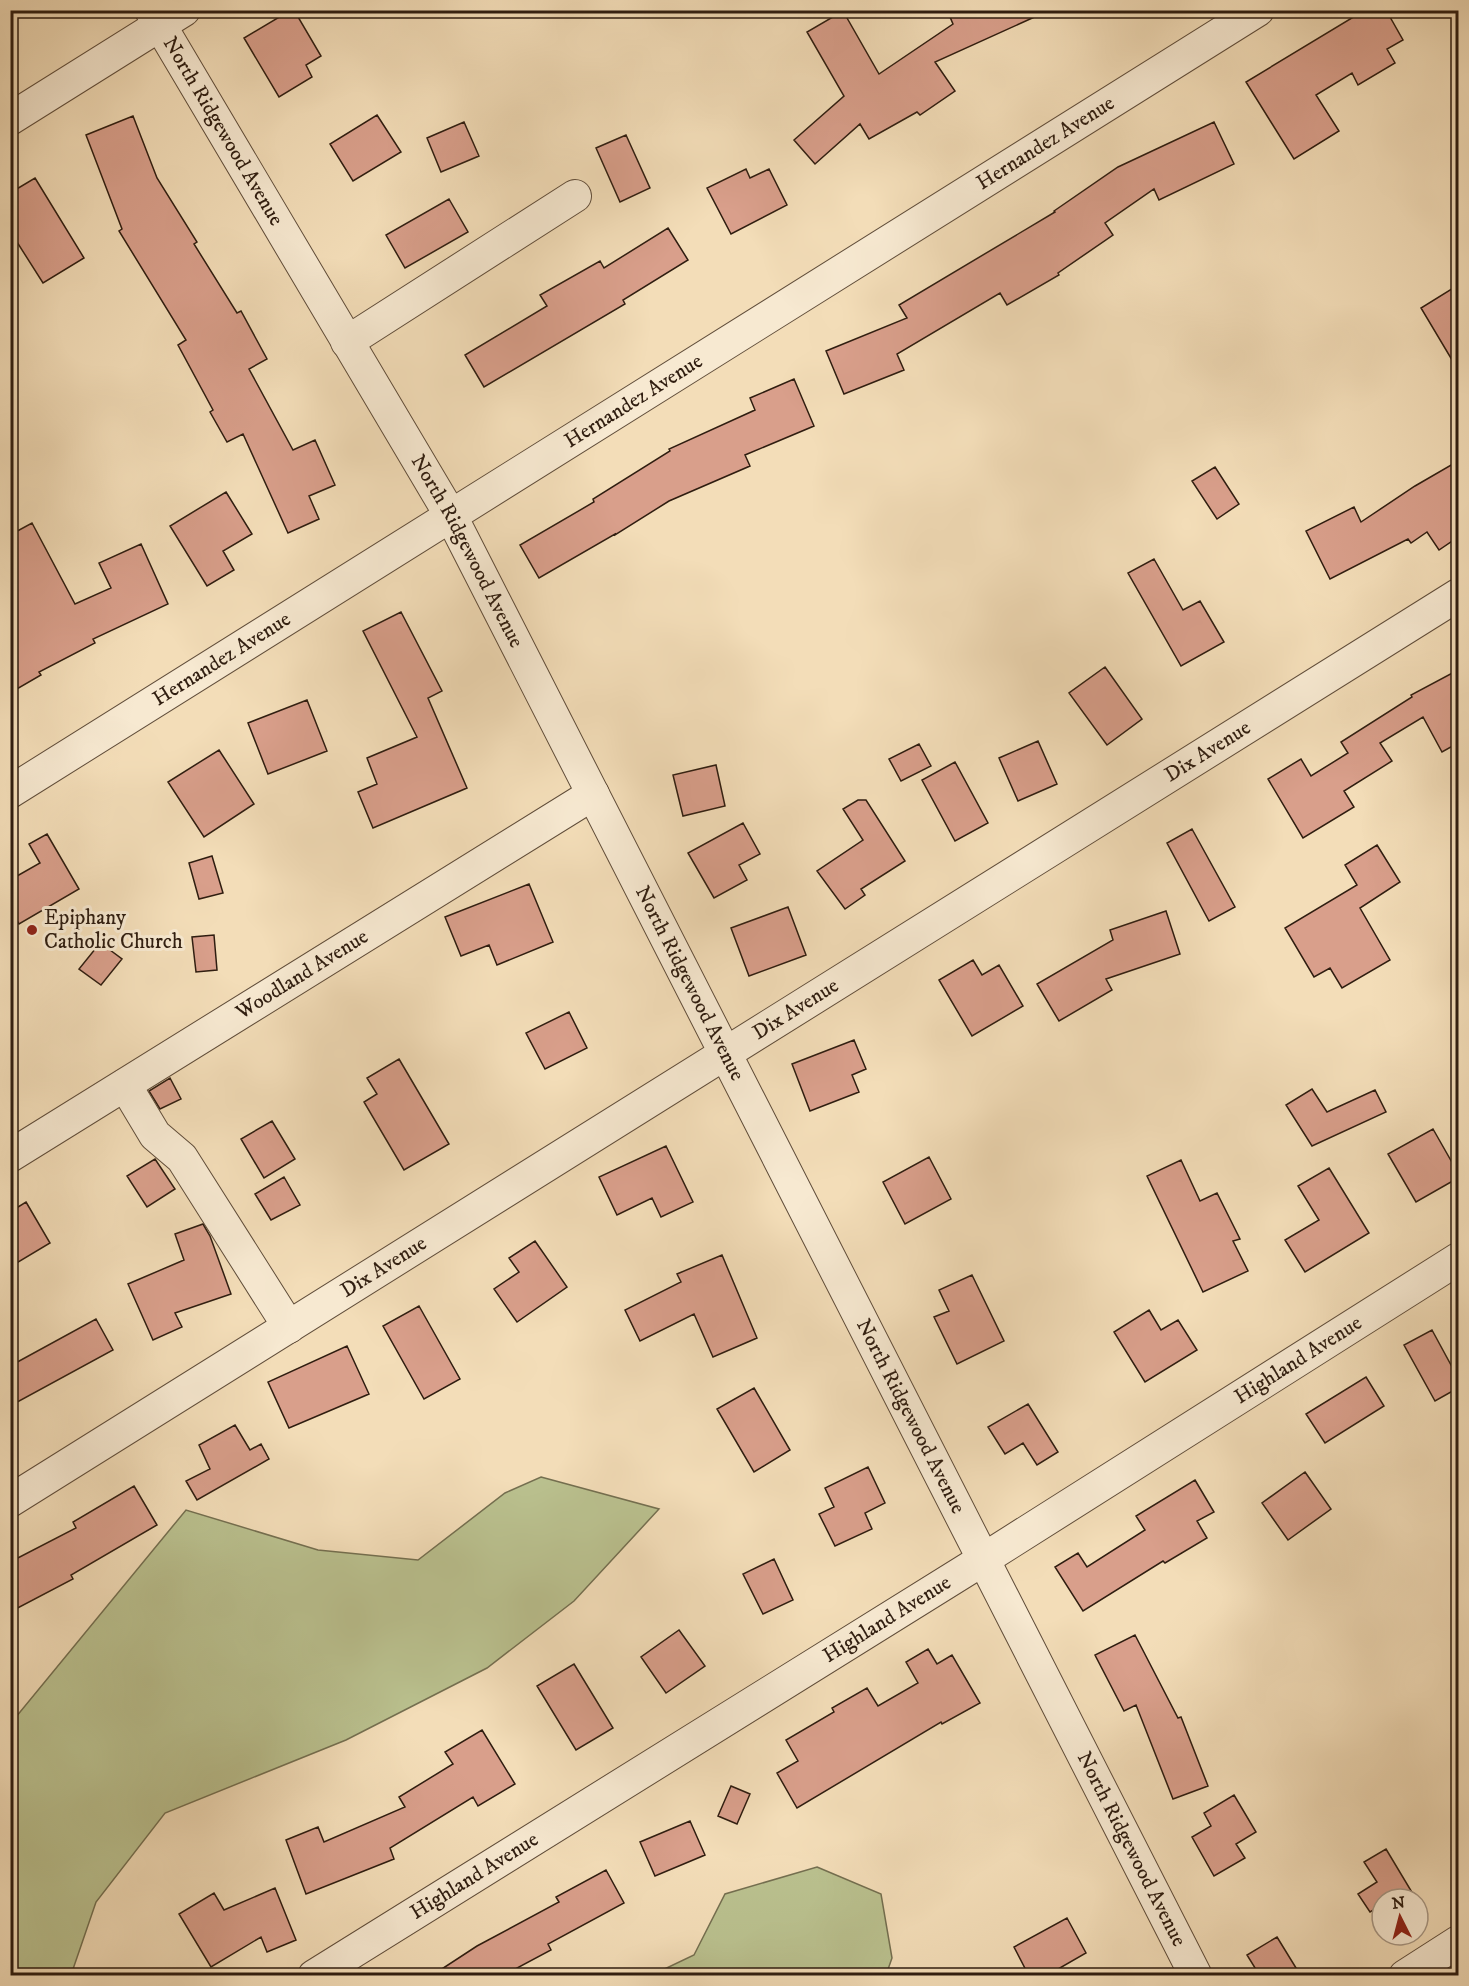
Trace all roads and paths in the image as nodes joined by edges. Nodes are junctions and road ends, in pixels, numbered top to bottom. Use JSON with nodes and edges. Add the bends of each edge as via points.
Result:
{"nodes":[{"id":1,"x":1258,"y":10,"type":"edge"},
{"id":2,"x":165,"y":16,"type":"edge"},
{"id":3,"x":10,"y":120,"type":"edge"},
{"id":4,"x":575,"y":196,"type":"dead end"},
{"id":5,"x":347,"y":342,"type":"junction"},
{"id":6,"x":450,"y":516,"type":"junction"},
{"id":7,"x":1458,"y":595,"type":"edge"},
{"id":8,"x":10,"y":792,"type":"edge"},
{"id":9,"x":593,"y":794,"type":"junction"},
{"id":10,"x":725,"y":1054,"type":"junction"},
{"id":11,"x":125,"y":1085,"type":"junction"},
{"id":12,"x":10,"y":1156,"type":"edge"},
{"id":13,"x":1458,"y":1259,"type":"edge"},
{"id":14,"x":289,"y":1327,"type":"junction"},
{"id":15,"x":10,"y":1501,"type":"edge"},
{"id":16,"x":984,"y":1559,"type":"junction"},
{"id":17,"x":1458,"y":1942,"type":"edge"},
{"id":18,"x":314,"y":1976,"type":"edge"},
{"id":19,"x":1196,"y":1976,"type":"edge"},
{"id":20,"x":1405,"y":1976,"type":"edge"}],
"edges":[{"from":1,"to":6,"type":"street","name":"Hernandez Avenue"},
{"from":2,"to":3,"type":"street"},
{"from":2,"to":5,"type":"street","name":"North Ridgewood Avenue"},
{"from":4,"to":5,"type":"street"},
{"from":5,"to":6,"type":"street","name":"North Ridgewood Avenue"},
{"from":6,"to":8,"type":"street","name":"Hernandez Avenue"},
{"from":6,"to":9,"type":"street","name":"North Ridgewood Avenue"},
{"from":7,"to":10,"type":"street","name":"Dix Avenue"},
{"from":9,"to":10,"type":"street","name":"North Ridgewood Avenue"},
{"from":9,"to":11,"type":"street","name":"Woodland Avenue"},
{"from":10,"to":14,"type":"street","name":"Dix Avenue"},
{"from":10,"to":16,"type":"street","name":"North Ridgewood Avenue"},
{"from":11,"to":12,"type":"street","name":"Woodland Avenue"},
{"from":11,"to":14,"type":"street","via":[[155,1135],[182,1158]]},
{"from":13,"to":16,"type":"street","name":"Highland Avenue"},
{"from":14,"to":15,"type":"street","name":"Dix Avenue"},
{"from":16,"to":18,"type":"street","name":"Highland Avenue"},
{"from":16,"to":19,"type":"street","name":"North Ridgewood Avenue"},
{"from":17,"to":20,"type":"street"}]}
